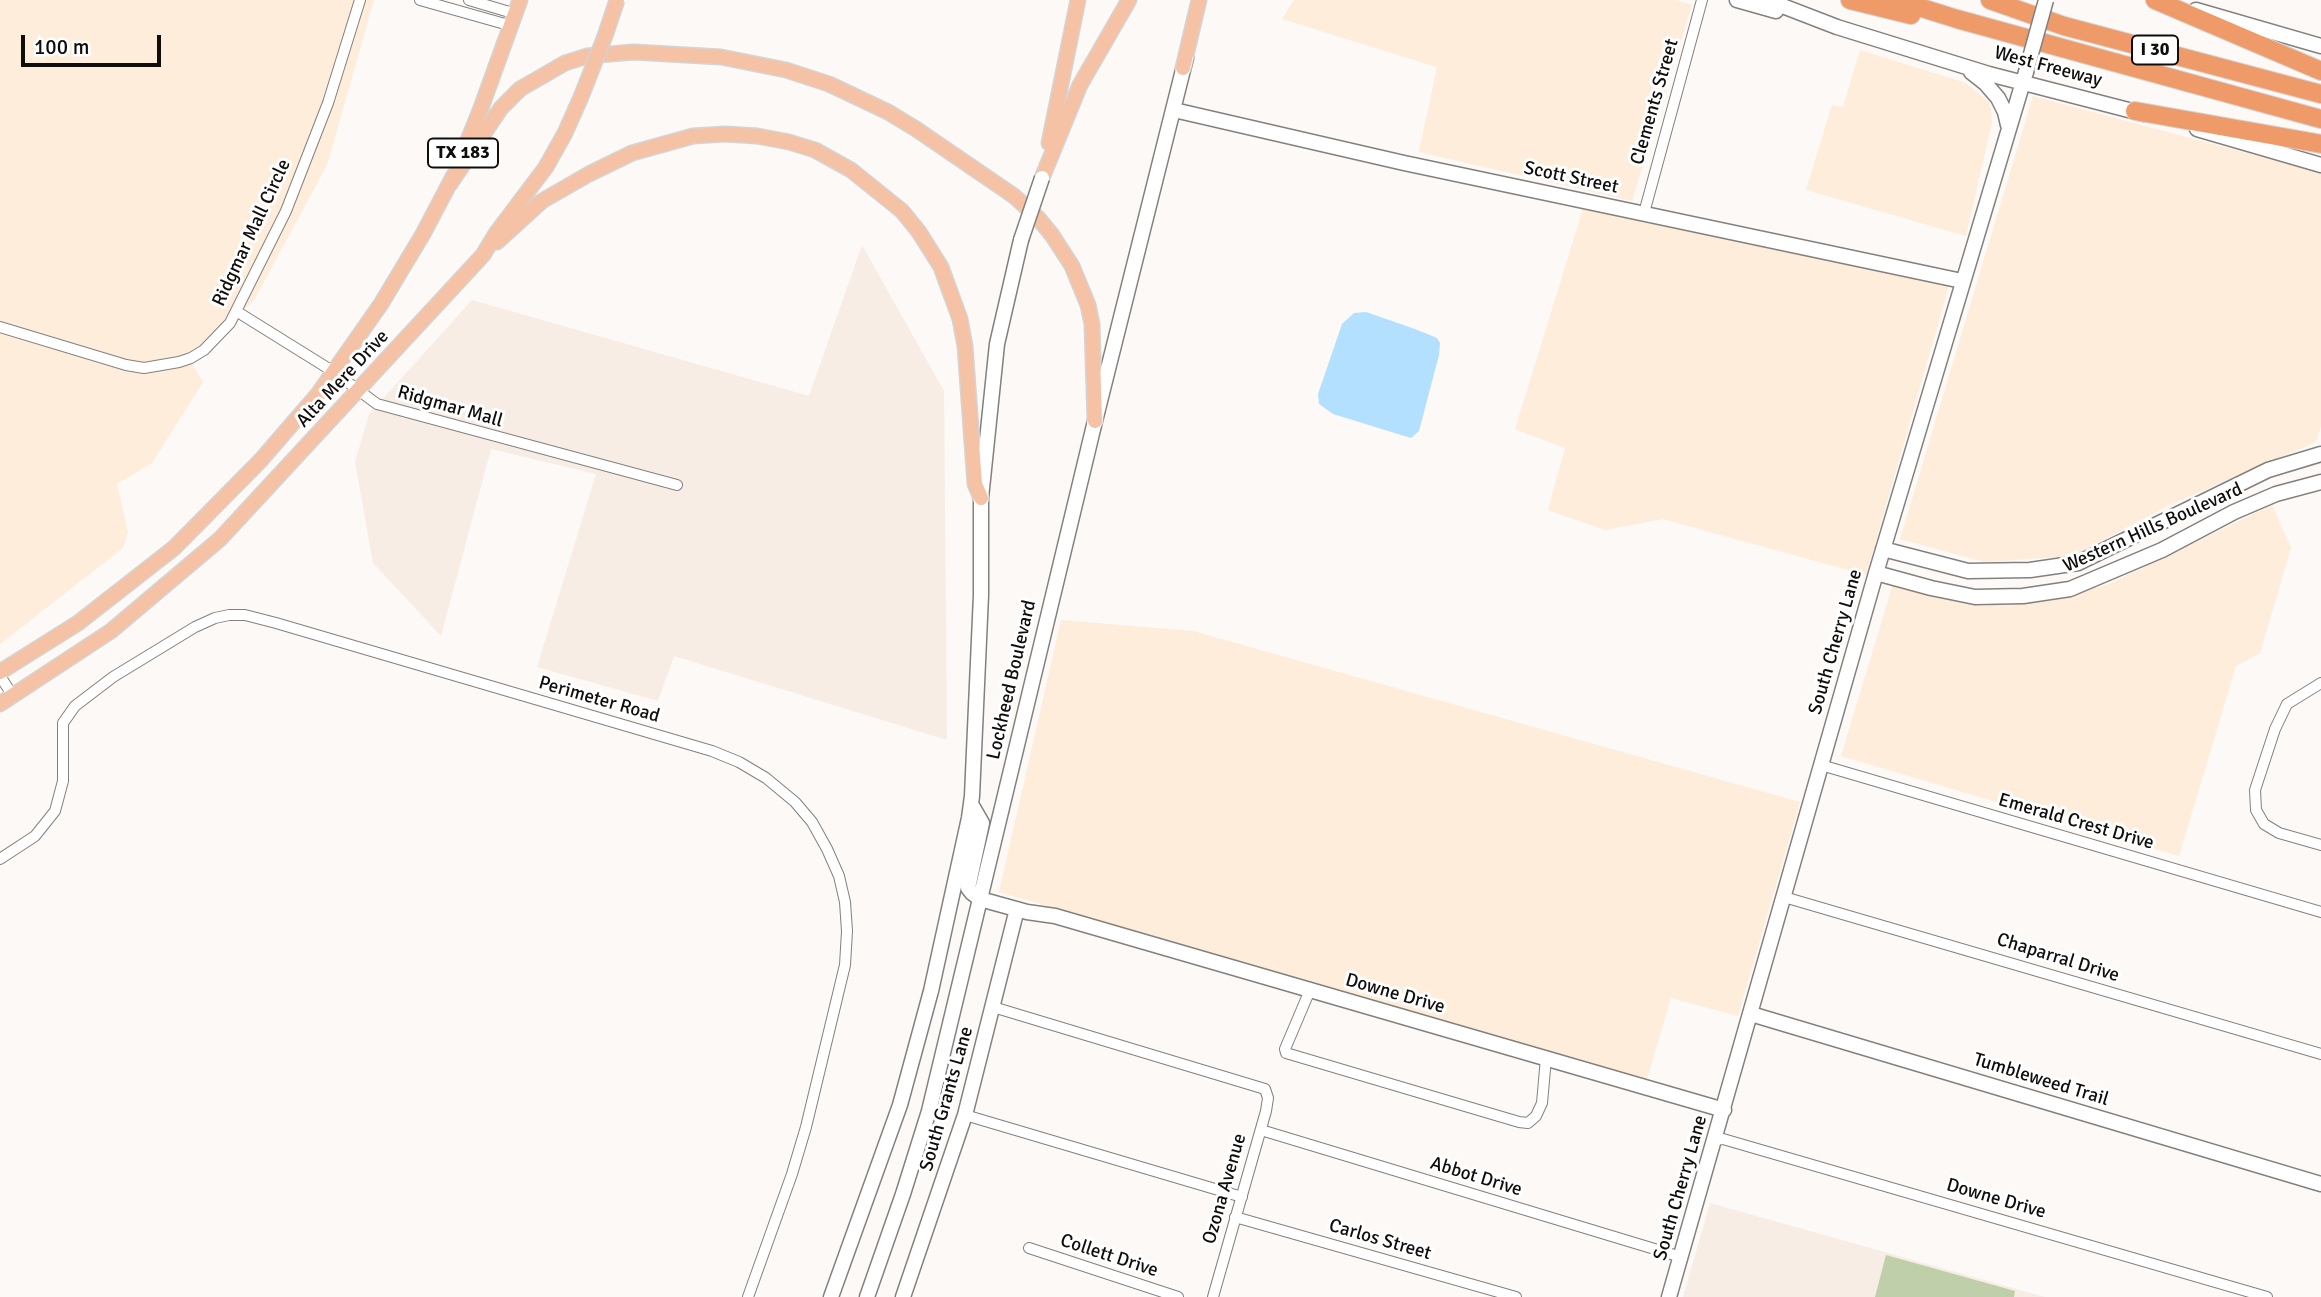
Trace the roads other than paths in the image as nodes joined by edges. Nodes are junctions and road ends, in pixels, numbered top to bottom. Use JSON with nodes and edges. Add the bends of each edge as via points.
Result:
{"nodes":[{"id":1,"x":360,"y":0,"type":"edge"},
{"id":2,"x":420,"y":0,"type":"edge"},
{"id":3,"x":469,"y":0,"type":"edge"},
{"id":4,"x":617,"y":0,"type":"edge"},
{"id":5,"x":1078,"y":0,"type":"edge"},
{"id":6,"x":1129,"y":0,"type":"edge"},
{"id":7,"x":1199,"y":0,"type":"edge"},
{"id":8,"x":1206,"y":0,"type":"edge"},
{"id":9,"x":1702,"y":0,"type":"edge"},
{"id":10,"x":1737,"y":0,"type":"edge"},
{"id":11,"x":1767,"y":0,"type":"edge"},
{"id":12,"x":1850,"y":0,"type":"edge"},
{"id":13,"x":1896,"y":0,"type":"edge"},
{"id":14,"x":1990,"y":0,"type":"edge"},
{"id":15,"x":2046,"y":0,"type":"edge"},
{"id":16,"x":2155,"y":0,"type":"edge"},
{"id":17,"x":2161,"y":0,"type":"edge"},
{"id":18,"x":516,"y":13,"type":"edge"},
{"id":19,"x":1956,"y":19,"type":"junction"},
{"id":20,"x":1837,"y":27,"type":"junction"},
{"id":21,"x":2321,"y":46,"type":"edge"},
{"id":22,"x":1961,"y":65,"type":"junction"},
{"id":23,"x":1183,"y":68,"type":"junction"},
{"id":24,"x":2321,"y":71,"type":"edge"},
{"id":25,"x":2024,"y":78,"type":"junction"},
{"id":26,"x":2321,"y":94,"type":"edge"},
{"id":27,"x":1174,"y":110,"type":"junction"},
{"id":28,"x":2135,"y":111,"type":"junction"},
{"id":29,"x":2321,"y":119,"type":"edge"},
{"id":30,"x":2008,"y":128,"type":"junction"},
{"id":31,"x":2321,"y":144,"type":"edge"},
{"id":32,"x":2321,"y":165,"type":"edge"},
{"id":33,"x":1042,"y":178,"type":"junction"},
{"id":34,"x":450,"y":184,"type":"junction"},
{"id":35,"x":1644,"y":213,"type":"junction"},
{"id":36,"x":484,"y":255,"type":"junction"},
{"id":37,"x":1962,"y":281,"type":"junction"},
{"id":38,"x":236,"y":311,"type":"junction"},
{"id":39,"x":0,"y":327,"type":"edge"},
{"id":40,"x":334,"y":372,"type":"junction"},
{"id":41,"x":358,"y":390,"type":"junction"},
{"id":42,"x":1094,"y":421,"type":"junction"},
{"id":43,"x":2321,"y":454,"type":"edge"},
{"id":44,"x":2321,"y":482,"type":"edge"},
{"id":45,"x":677,"y":485,"type":"dead end"},
{"id":46,"x":981,"y":498,"type":"junction"},
{"id":47,"x":1883,"y":549,"type":"junction"},
{"id":48,"x":1876,"y":573,"type":"junction"},
{"id":49,"x":0,"y":674,"type":"edge"},
{"id":50,"x":2321,"y":683,"type":"edge"},
{"id":51,"x":13,"y":696,"type":"junction"},
{"id":52,"x":0,"y":705,"type":"edge"},
{"id":53,"x":1821,"y":765,"type":"junction"},
{"id":54,"x":971,"y":804,"type":"junction"},
{"id":55,"x":2321,"y":845,"type":"edge"},
{"id":56,"x":0,"y":859,"type":"edge"},
{"id":57,"x":984,"y":881,"type":"junction"},
{"id":58,"x":1784,"y":897,"type":"junction"},
{"id":59,"x":980,"y":899,"type":"junction"},
{"id":60,"x":1017,"y":909,"type":"junction"},
{"id":61,"x":2321,"y":912,"type":"edge"},
{"id":62,"x":1055,"y":916,"type":"junction"},
{"id":63,"x":1310,"y":990,"type":"junction"},
{"id":64,"x":993,"y":1007,"type":"junction"},
{"id":65,"x":1751,"y":1014,"type":"junction"},
{"id":66,"x":2321,"y":1054,"type":"edge"},
{"id":67,"x":1546,"y":1058,"type":"junction"},
{"id":68,"x":1724,"y":1110,"type":"junction"},
{"id":69,"x":965,"y":1115,"type":"junction"},
{"id":70,"x":1261,"y":1130,"type":"junction"},
{"id":71,"x":1715,"y":1140,"type":"junction"},
{"id":72,"x":2321,"y":1184,"type":"edge"},
{"id":73,"x":1241,"y":1197,"type":"junction"},
{"id":74,"x":1235,"y":1217,"type":"junction"},
{"id":75,"x":1029,"y":1248,"type":"dead end"},
{"id":76,"x":1681,"y":1257,"type":"junction"},
{"id":77,"x":748,"y":1297,"type":"edge"},
{"id":78,"x":831,"y":1297,"type":"edge"},
{"id":79,"x":867,"y":1297,"type":"edge"},
{"id":80,"x":903,"y":1297,"type":"edge"},
{"id":81,"x":1178,"y":1297,"type":"edge"},
{"id":82,"x":1213,"y":1297,"type":"edge"},
{"id":83,"x":1516,"y":1297,"type":"edge"},
{"id":84,"x":1669,"y":1297,"type":"edge"},
{"id":85,"x":2267,"y":1297,"type":"edge"}],
"edges":[{"from":1,"to":38,"type":"street","name":"Ridgmar Mall Circle","via":[[328,103],[286,211]]},
{"from":2,"to":18,"type":"street"},
{"from":3,"to":18,"type":"street"},
{"from":4,"to":36,"type":"main road","name":"Alta Mere Drive","bridge":true,"via":[[565,133]]},
{"from":5,"to":33,"type":"main road"},
{"from":6,"to":33,"type":"main road","via":[[1080,85]]},
{"from":7,"to":23,"type":"main road"},
{"from":8,"to":23,"type":"street","name":"Lockheed Boulevard"},
{"from":9,"to":35,"type":"street","name":"Clements Street"},
{"from":10,"to":20,"type":"street"},
{"from":11,"to":20,"type":"street","name":"West Freeway"},
{"from":12,"to":19,"type":"highway","via":[[1931,19]]},
{"from":13,"to":19,"type":"highway","name":"West Freeway","number":"I 30"},
{"from":14,"to":26,"type":"highway","number":"I 30","via":[[2064,26]]},
{"from":15,"to":25,"type":"street","name":"South Cherry Lane","bridge":true},
{"from":16,"to":24,"type":"highway"},
{"from":17,"to":21,"type":"street"},
{"from":18,"to":34,"type":"main road","name":"Alta Mere Drive","number":"TX 183"},
{"from":19,"to":29,"type":"highway","name":"West Freeway","number":"I 30"},
{"from":20,"to":22,"type":"street","name":"West Freeway"},
{"from":22,"to":25,"type":"street","name":"West Freeway"},
{"from":22,"to":30,"type":"street","via":[[1998,98]]},
{"from":23,"to":27,"type":"street","name":"Lockheed Boulevard"},
{"from":25,"to":28,"type":"street","name":"West Freeway"},
{"from":25,"to":30,"type":"street","name":"South Cherry Lane"},
{"from":27,"to":35,"type":"street","name":"Scott Street"},
{"from":27,"to":42,"type":"street","name":"Lockheed Boulevard"},
{"from":28,"to":31,"type":"highway"},
{"from":28,"to":32,"type":"street","name":"West Freeway"},
{"from":30,"to":37,"type":"street","name":"South Cherry Lane"},
{"from":33,"to":46,"type":"street","name":"Lockheed Boulevard","bridge":true,"via":[[1021,240],[997,344]]},
{"from":34,"to":40,"type":"main road","name":"Alta Mere Drive","number":"TX 183","via":[[394,284]]},
{"from":34,"to":42,"type":"main road","via":[[501,108],[520,89],[587,56],[633,52],[721,57],[829,84],[916,129],[1014,197],[1052,235],[1072,266],[1088,305]]},
{"from":35,"to":37,"type":"street","name":"Scott Street"},
{"from":36,"to":41,"type":"main road","name":"Alta Mere Drive"},
{"from":36,"to":46,"type":"main road","via":[[542,201],[632,153],[694,136],[725,134],[757,136],[815,150],[851,170],[902,211],[941,267],[965,346],[975,484]]},
{"from":37,"to":47,"type":"street","name":"South Cherry Lane"},
{"from":38,"to":39,"type":"street","name":"Ridgmar Mall Circle","via":[[204,350],[191,358],[144,368]]},
{"from":38,"to":40,"type":"street","name":"Ridgmar Mall"},
{"from":40,"to":41,"type":"street","name":"Ridgmar Mall"},
{"from":40,"to":49,"type":"main road","name":"Alta Mere Drive","number":"TX 183","via":[[261,460],[174,548],[70,628]]},
{"from":41,"to":45,"type":"street","name":"Ridgmar Mall","via":[[377,404]]},
{"from":41,"to":51,"type":"main road","name":"Alta Mere Drive","via":[[220,540],[184,572],[111,631]]},
{"from":42,"to":57,"type":"street","name":"Lockheed Boulevard"},
{"from":43,"to":47,"type":"street","name":"Western Hills Boulevard","via":[[2268,470],[2078,563],[1975,572]]},
{"from":44,"to":48,"type":"street","name":"Western Hills Boulevard","via":[[2234,512],[2162,550],[2070,589],[1975,597]]},
{"from":46,"to":54,"type":"street","name":"Lockheed Boulevard"},
{"from":47,"to":48,"type":"street","name":"South Cherry Lane"},
{"from":48,"to":53,"type":"street","name":"South Cherry Lane"},
{"from":49,"to":51,"type":"street"},
{"from":50,"to":55,"type":"street","via":[[2287,704],[2255,790],[2256,810],[2264,824]]},
{"from":51,"to":52,"type":"main road","name":"Alta Mere Drive"},
{"from":53,"to":58,"type":"street","name":"South Cherry Lane"},
{"from":53,"to":61,"type":"street","name":"Emerald Crest Drive"},
{"from":54,"to":59,"type":"street","via":[[982,823],[968,888]]},
{"from":54,"to":78,"type":"street","name":"Lockheed Boulevard","via":[[931,991],[900,1105]]},
{"from":56,"to":77,"type":"street","name":"Perimeter Road","via":[[35,835],[55,811],[63,781],[63,723],[75,706],[195,626],[229,615],[275,623],[739,762],[795,802],[811,822],[839,876],[847,931],[845,965],[806,1127]]},
{"from":57,"to":59,"type":"street","name":"Lockheed Boulevard"},
{"from":57,"to":62,"type":"street","name":"Downe Drive","via":[[999,895]]},
{"from":58,"to":65,"type":"street","name":"South Cherry Lane"},
{"from":58,"to":66,"type":"street","name":"Chaparral Drive"},
{"from":59,"to":60,"type":"street","name":"Downe Drive"},
{"from":59,"to":79,"type":"street","name":"Lockheed Boulevard","via":[[929,1111]]},
{"from":60,"to":62,"type":"street","name":"Downe Drive"},
{"from":60,"to":64,"type":"street","name":"South Grants Lane"},
{"from":62,"to":63,"type":"street","name":"Downe Drive"},
{"from":63,"to":67,"type":"street","name":"Downe Drive"},
{"from":63,"to":67,"type":"street","via":[[1286,1053],[1524,1123],[1536,1116],[1542,1103]]},
{"from":64,"to":69,"type":"street","name":"South Grants Lane"},
{"from":64,"to":70,"type":"street","name":"Ozona Avenue","via":[[1267,1091]]},
{"from":65,"to":68,"type":"street","name":"South Cherry Lane"},
{"from":65,"to":72,"type":"street","name":"Tumbleweed Trail"},
{"from":67,"to":68,"type":"street","name":"Downe Drive"},
{"from":68,"to":71,"type":"street","name":"South Cherry Lane"},
{"from":69,"to":73,"type":"street"},
{"from":69,"to":80,"type":"street","name":"South Grants Lane"},
{"from":70,"to":73,"type":"street","name":"Ozona Avenue"},
{"from":70,"to":76,"type":"street","name":"Abbot Drive"},
{"from":71,"to":76,"type":"street","name":"South Cherry Lane"},
{"from":71,"to":85,"type":"street","name":"Downe Drive"},
{"from":73,"to":74,"type":"street","name":"Ozona Avenue"},
{"from":74,"to":82,"type":"street","name":"Ozona Avenue"},
{"from":74,"to":83,"type":"street","name":"Carlos Street"},
{"from":75,"to":81,"type":"street","name":"Collett Drive"},
{"from":76,"to":84,"type":"street","name":"South Cherry Lane"}]}
